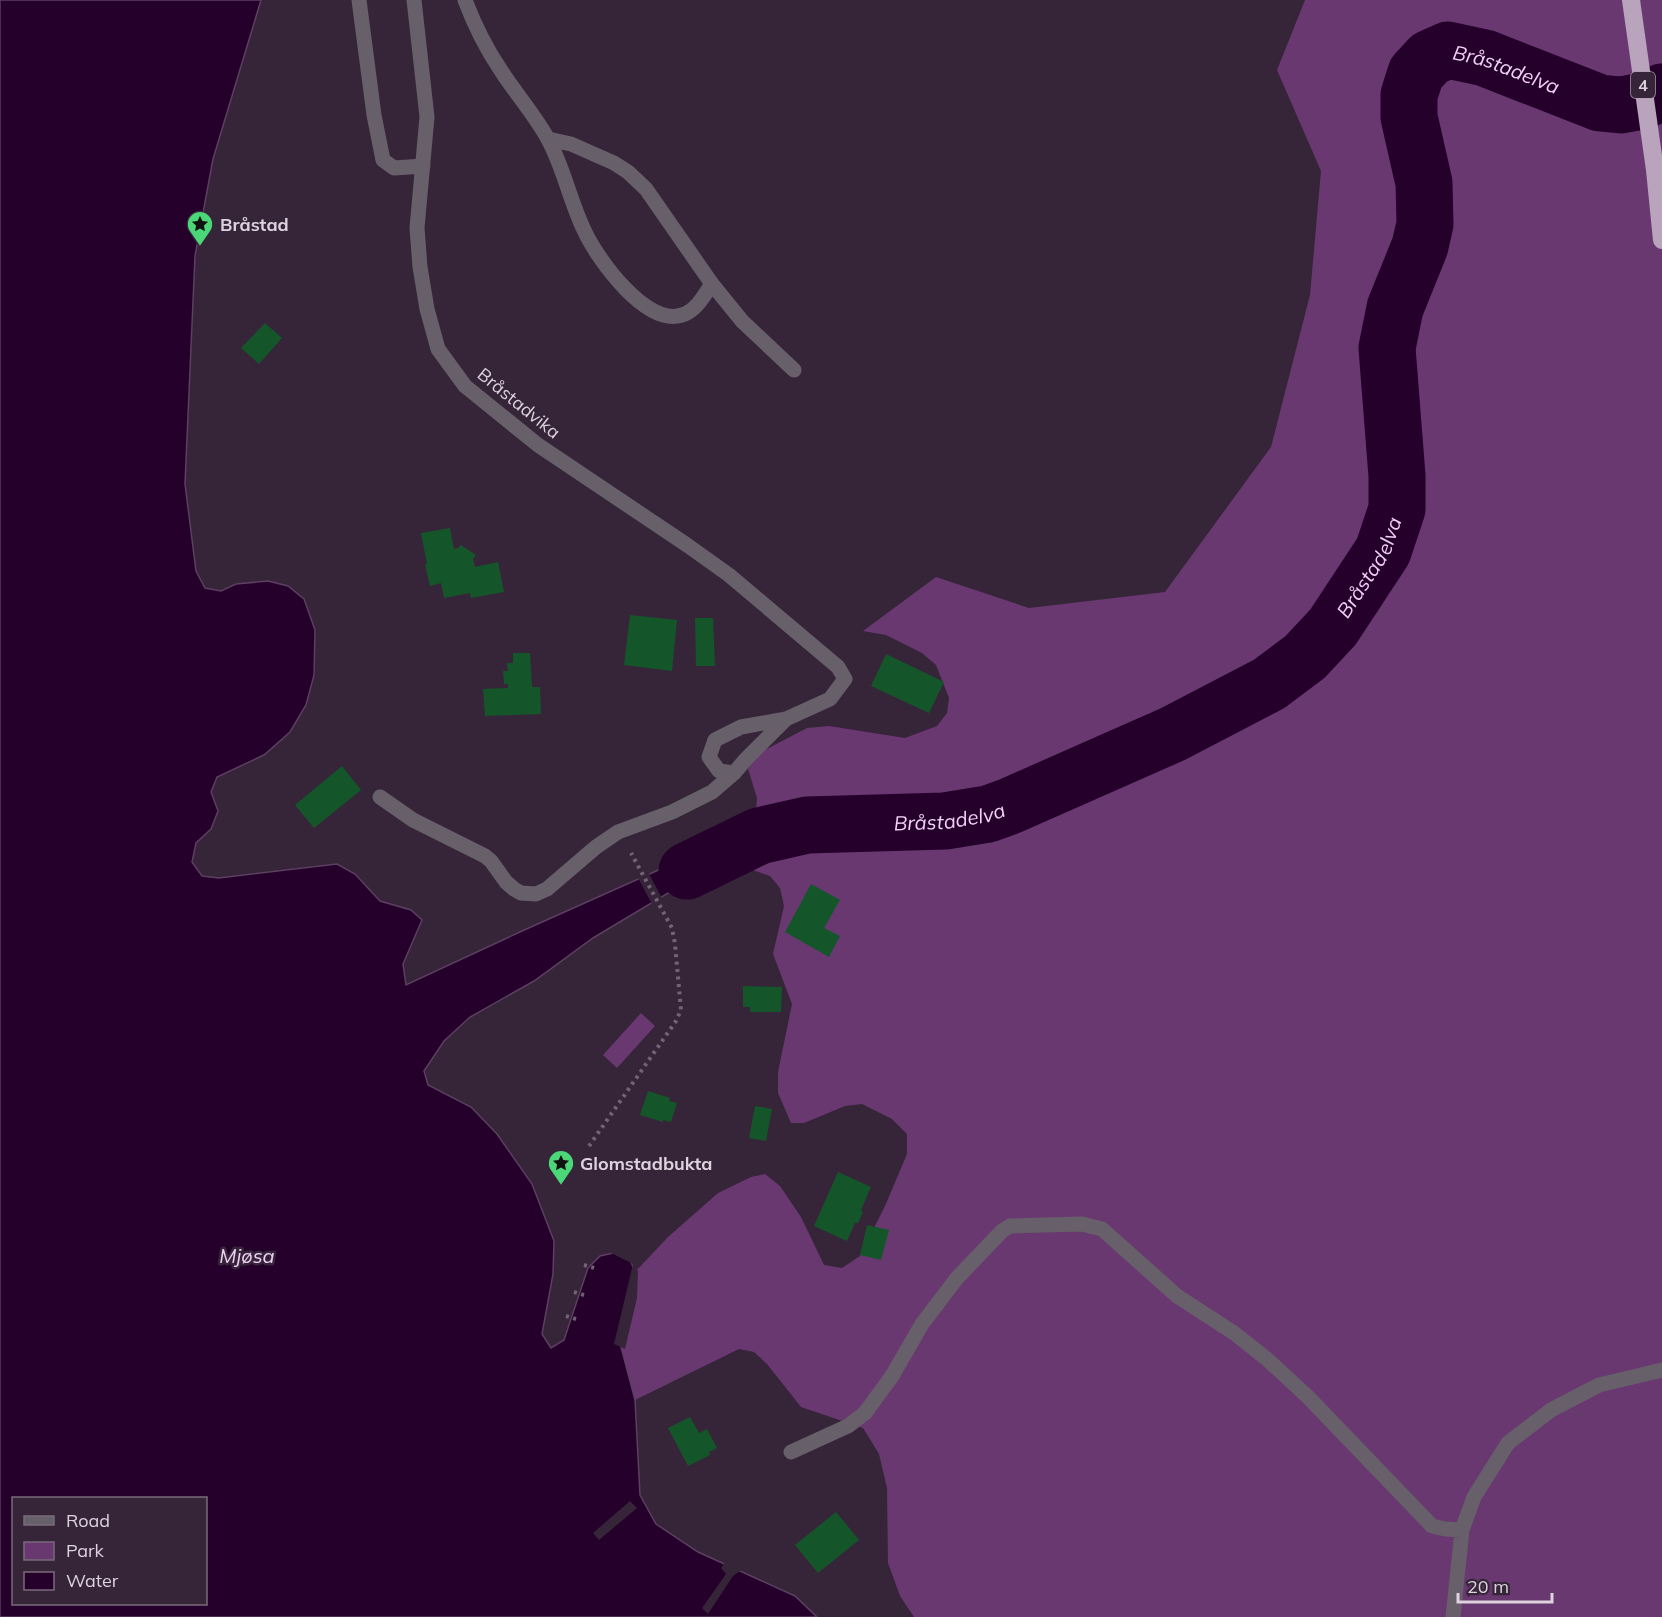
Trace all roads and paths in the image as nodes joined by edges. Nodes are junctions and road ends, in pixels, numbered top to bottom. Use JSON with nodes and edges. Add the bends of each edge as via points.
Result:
{"nodes":[{"id":1,"x":359,"y":0,"type":"edge"},
{"id":2,"x":414,"y":0,"type":"edge"},
{"id":3,"x":465,"y":0,"type":"edge"},
{"id":4,"x":1631,"y":0,"type":"edge"},
{"id":5,"x":548,"y":139,"type":"junction"},
{"id":6,"x":423,"y":166,"type":"junction"},
{"id":7,"x":1662,"y":240,"type":"edge"},
{"id":8,"x":712,"y":284,"type":"junction"},
{"id":9,"x":794,"y":370,"type":"dead end"},
{"id":10,"x":786,"y":719,"type":"junction"},
{"id":11,"x":734,"y":773,"type":"junction"},
{"id":12,"x":380,"y":797,"type":"dead end"},
{"id":13,"x":638,"y":866,"type":"dead end"},
{"id":14,"x":589,"y":1146,"type":"dead end"},
{"id":15,"x":584,"y":1265,"type":"dead end"},
{"id":16,"x":597,"y":1269,"type":"dead end"},
{"id":17,"x":574,"y":1292,"type":"dead end"},
{"id":18,"x":587,"y":1296,"type":"dead end"},
{"id":19,"x":566,"y":1316,"type":"dead end"},
{"id":20,"x":579,"y":1320,"type":"dead end"},
{"id":21,"x":1662,"y":1370,"type":"edge"},
{"id":22,"x":791,"y":1452,"type":"dead end"},
{"id":23,"x":1462,"y":1530,"type":"junction"},
{"id":24,"x":1453,"y":1617,"type":"edge"}],
"edges":[{"from":1,"to":6,"type":"street","via":[[383,160],[394,168]]},
{"from":2,"to":6,"type":"street","name":"Bråstadvika","via":[[427,117]]},
{"from":3,"to":5,"type":"street","via":[[499,69]]},
{"from":4,"to":7,"type":"highway","number":"4"},
{"from":5,"to":8,"type":"street","via":[[571,144],[628,172],[646,189]]},
{"from":5,"to":8,"type":"street","via":[[595,252],[639,301],[657,313],[683,315],[694,308]]},
{"from":6,"to":10,"type":"street","name":"Bråstadvika","via":[[417,228],[420,267],[438,349],[465,386],[538,445],[729,575],[838,667],[845,679],[830,699]]},
{"from":8,"to":9,"type":"street","via":[[742,321]]},
{"from":10,"to":11,"type":"street"},
{"from":10,"to":11,"type":"street","via":[[741,727],[715,740],[709,757],[719,771]]},
{"from":11,"to":12,"type":"street","via":[[712,792],[618,832],[547,890],[536,894],[514,889],[485,856],[413,820]]},
{"from":13,"to":14,"type":"path","via":[[672,928],[681,1010]]},
{"from":15,"to":16,"type":"path"},
{"from":17,"to":18,"type":"path"},
{"from":19,"to":20,"type":"path"},
{"from":21,"to":23,"type":"street","via":[[1599,1384],[1551,1410],[1508,1443],[1474,1497]]},
{"from":22,"to":23,"type":"street","via":[[848,1426],[865,1413],[922,1324],[957,1278],[1002,1231],[1010,1226],[1082,1224],[1102,1229],[1177,1296],[1269,1360],[1432,1526]]},
{"from":23,"to":24,"type":"street"}]}
